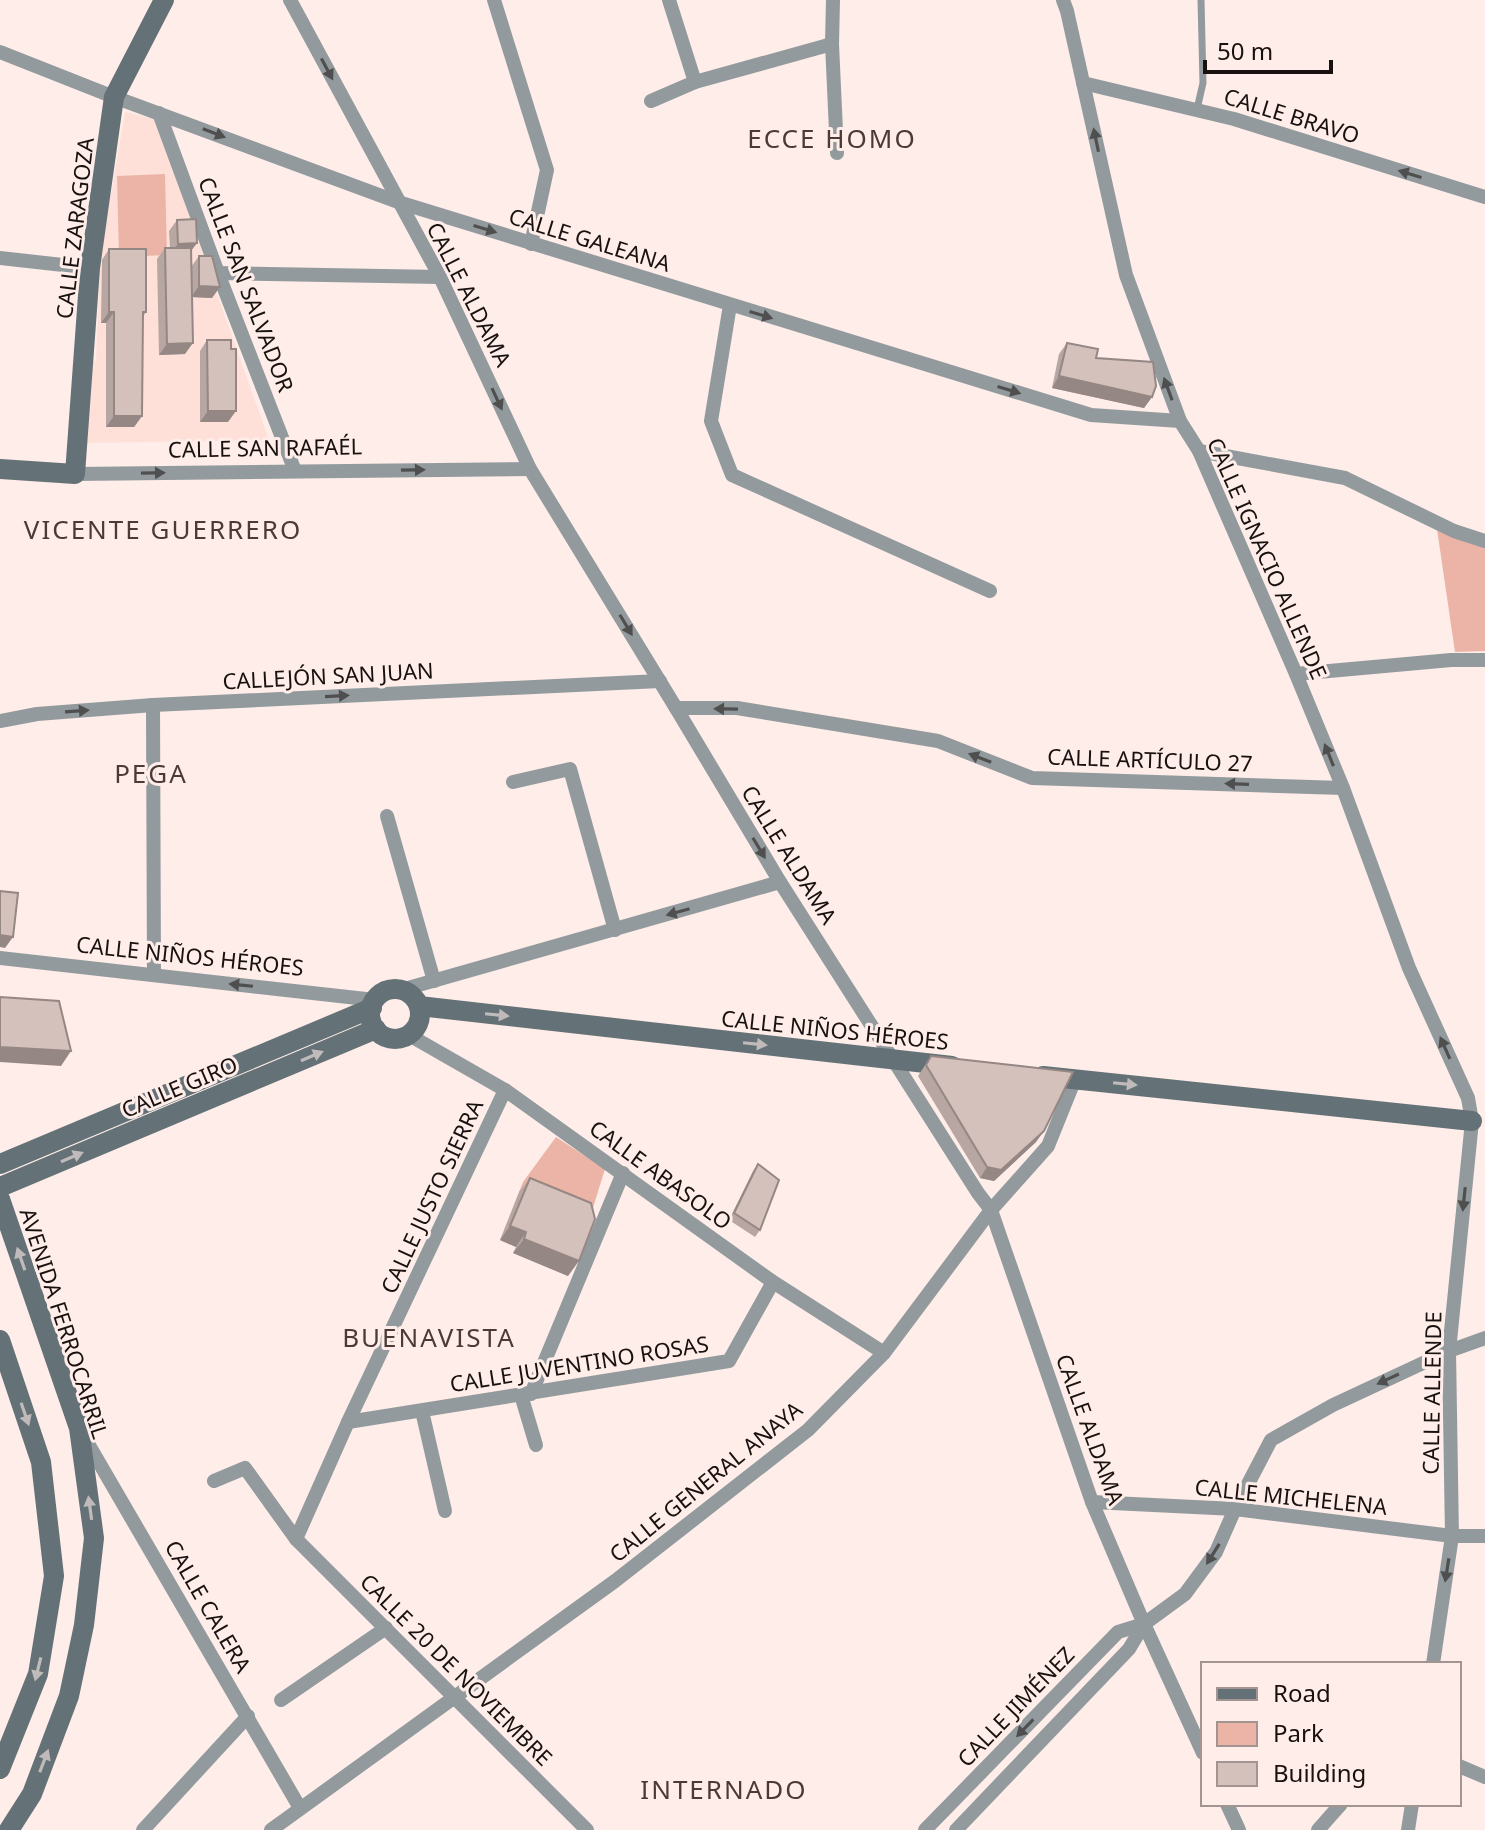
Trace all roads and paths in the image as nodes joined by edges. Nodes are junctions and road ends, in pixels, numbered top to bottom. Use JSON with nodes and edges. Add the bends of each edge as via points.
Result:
{"nodes":[{"id":1,"x":164,"y":0,"type":"edge"},
{"id":2,"x":290,"y":0,"type":"edge"},
{"id":3,"x":494,"y":0,"type":"edge"},
{"id":4,"x":669,"y":0,"type":"edge"},
{"id":5,"x":833,"y":0,"type":"edge"},
{"id":6,"x":1063,"y":0,"type":"edge"},
{"id":7,"x":1201,"y":0,"type":"edge"},
{"id":8,"x":832,"y":44,"type":"junction"},
{"id":9,"x":0,"y":52,"type":"edge"},
{"id":10,"x":695,"y":82,"type":"junction"},
{"id":11,"x":1083,"y":83,"type":"junction"},
{"id":12,"x":114,"y":97,"type":"junction"},
{"id":13,"x":651,"y":101,"type":"dead end"},
{"id":14,"x":1197,"y":111,"type":"junction"},
{"id":15,"x":159,"y":113,"type":"junction"},
{"id":16,"x":837,"y":153,"type":"dead end"},
{"id":17,"x":1485,"y":197,"type":"edge"},
{"id":18,"x":398,"y":202,"type":"junction"},
{"id":19,"x":531,"y":244,"type":"junction"},
{"id":20,"x":0,"y":258,"type":"edge"},
{"id":21,"x":90,"y":268,"type":"junction"},
{"id":22,"x":218,"y":273,"type":"junction"},
{"id":23,"x":440,"y":277,"type":"junction"},
{"id":24,"x":730,"y":305,"type":"junction"},
{"id":25,"x":1180,"y":421,"type":"junction"},
{"id":26,"x":1199,"y":451,"type":"junction"},
{"id":27,"x":0,"y":469,"type":"edge"},
{"id":28,"x":530,"y":469,"type":"junction"},
{"id":29,"x":295,"y":471,"type":"junction"},
{"id":30,"x":75,"y":474,"type":"junction"},
{"id":31,"x":1485,"y":541,"type":"edge"},
{"id":32,"x":990,"y":591,"type":"dead end"},
{"id":33,"x":1485,"y":660,"type":"edge"},
{"id":34,"x":1296,"y":674,"type":"junction"},
{"id":35,"x":660,"y":681,"type":"junction"},
{"id":36,"x":153,"y":705,"type":"junction"},
{"id":37,"x":676,"y":708,"type":"junction"},
{"id":38,"x":0,"y":721,"type":"edge"},
{"id":39,"x":513,"y":782,"type":"dead end"},
{"id":40,"x":1343,"y":788,"type":"junction"},
{"id":41,"x":387,"y":816,"type":"dead end"},
{"id":42,"x":780,"y":882,"type":"junction"},
{"id":43,"x":615,"y":930,"type":"junction"},
{"id":44,"x":0,"y":958,"type":"edge"},
{"id":45,"x":154,"y":975,"type":"junction"},
{"id":46,"x":434,"y":981,"type":"junction"},
{"id":47,"x":401,"y":990,"type":"junction"},
{"id":48,"x":373,"y":1004,"type":"junction"},
{"id":49,"x":419,"y":1006,"type":"junction"},
{"id":50,"x":376,"y":1029,"type":"junction"},
{"id":51,"x":409,"y":1035,"type":"junction"},
{"id":52,"x":894,"y":1060,"type":"junction"},
{"id":53,"x":969,"y":1068,"type":"edge"},
{"id":54,"x":1030,"y":1074,"type":"edge"},
{"id":55,"x":1075,"y":1079,"type":"junction"},
{"id":56,"x":505,"y":1090,"type":"junction"},
{"id":57,"x":1478,"y":1122,"type":"edge"},
{"id":58,"x":0,"y":1164,"type":"edge"},
{"id":59,"x":623,"y":1173,"type":"junction"},
{"id":60,"x":0,"y":1187,"type":"edge"},
{"id":61,"x":0,"y":1199,"type":"edge"},
{"id":62,"x":991,"y":1210,"type":"junction"},
{"id":63,"x":773,"y":1282,"type":"junction"},
{"id":64,"x":1485,"y":1338,"type":"edge"},
{"id":65,"x":0,"y":1340,"type":"edge"},
{"id":66,"x":1449,"y":1351,"type":"junction"},
{"id":67,"x":884,"y":1353,"type":"junction"},
{"id":68,"x":526,"y":1394,"type":"junction"},
{"id":69,"x":422,"y":1411,"type":"junction"},
{"id":70,"x":348,"y":1422,"type":"junction"},
{"id":71,"x":79,"y":1428,"type":"junction"},
{"id":72,"x":536,"y":1445,"type":"dead end"},
{"id":73,"x":214,"y":1481,"type":"dead end"},
{"id":74,"x":1092,"y":1502,"type":"junction"},
{"id":75,"x":1235,"y":1509,"type":"junction"},
{"id":76,"x":445,"y":1511,"type":"dead end"},
{"id":77,"x":1452,"y":1536,"type":"junction"},
{"id":78,"x":1485,"y":1536,"type":"edge"},
{"id":79,"x":296,"y":1539,"type":"junction"},
{"id":80,"x":1144,"y":1624,"type":"junction"},
{"id":81,"x":386,"y":1628,"type":"junction"},
{"id":82,"x":1433,"y":1662,"type":"edge"},
{"id":83,"x":454,"y":1696,"type":"junction"},
{"id":84,"x":281,"y":1700,"type":"dead end"},
{"id":85,"x":248,"y":1716,"type":"junction"},
{"id":86,"x":1201,"y":1749,"type":"edge"},
{"id":87,"x":1461,"y":1767,"type":"edge"},
{"id":88,"x":0,"y":1769,"type":"edge"},
{"id":89,"x":1485,"y":1777,"type":"edge"},
{"id":90,"x":1228,"y":1806,"type":"edge"},
{"id":91,"x":1339,"y":1806,"type":"edge"},
{"id":92,"x":1412,"y":1806,"type":"edge"},
{"id":93,"x":300,"y":1808,"type":"junction"},
{"id":94,"x":9,"y":1830,"type":"edge"},
{"id":95,"x":143,"y":1830,"type":"edge"},
{"id":96,"x":271,"y":1830,"type":"edge"},
{"id":97,"x":587,"y":1830,"type":"edge"},
{"id":98,"x":925,"y":1830,"type":"edge"},
{"id":99,"x":956,"y":1830,"type":"edge"},
{"id":100,"x":1239,"y":1830,"type":"edge"},
{"id":101,"x":1318,"y":1830,"type":"edge"},
{"id":102,"x":1408,"y":1830,"type":"edge"}],
"edges":[{"from":1,"to":12,"type":"street","name":"CALLE ZARAGOZA"},
{"from":2,"to":18,"type":"street","name":"CALLE ALDAMA","one_way":true},
{"from":3,"to":19,"type":"street","via":[[547,170]]},
{"from":4,"to":10,"type":"street"},
{"from":5,"to":8,"type":"street"},
{"from":6,"to":11,"type":"street","name":"CALLE IGNACIO ALLENDE"},
{"from":7,"to":14,"type":"lane","via":[[1203,83]]},
{"from":8,"to":10,"type":"street"},
{"from":8,"to":16,"type":"street"},
{"from":9,"to":12,"type":"street","name":"CALLE GALEANA"},
{"from":10,"to":13,"type":"street"},
{"from":11,"to":14,"type":"street","name":"CALLE BRAVO"},
{"from":25,"to":11,"type":"street","name":"CALLE IGNACIO ALLENDE","one_way":true,"via":[[1126,275]]},
{"from":12,"to":15,"type":"street","name":"CALLE GALEANA"},
{"from":12,"to":21,"type":"street","name":"CALLE ZARAGOZA"},
{"from":17,"to":14,"type":"street","name":"CALLE BRAVO","one_way":true},
{"from":15,"to":18,"type":"street","name":"CALLE GALEANA","one_way":true},
{"from":15,"to":22,"type":"street","name":"CALLE SAN SALVADOR"},
{"from":18,"to":19,"type":"street","name":"CALLE GALEANA","one_way":true},
{"from":18,"to":23,"type":"street","name":"CALLE ALDAMA"},
{"from":19,"to":24,"type":"street","name":"CALLE GALEANA"},
{"from":20,"to":21,"type":"street"},
{"from":21,"to":30,"type":"street","name":"CALLE ZARAGOZA"},
{"from":22,"to":23,"type":"street"},
{"from":22,"to":29,"type":"street","name":"CALLE SAN SALVADOR"},
{"from":23,"to":28,"type":"street","name":"CALLE ALDAMA","one_way":true},
{"from":24,"to":25,"type":"street","name":"CALLE GALEANA","one_way":true,"via":[[1091,415]]},
{"from":24,"to":32,"type":"street","via":[[711,421],[732,475]]},
{"from":25,"to":26,"type":"street","name":"CALLE IGNACIO ALLENDE"},
{"from":26,"to":31,"type":"street","via":[[1345,478]]},
{"from":26,"to":34,"type":"street","name":"CALLE IGNACIO ALLENDE"},
{"from":27,"to":30,"type":"street","name":"CALLE SAN RAFAÉL"},
{"from":29,"to":28,"type":"street","name":"CALLE SAN RAFAÉL","one_way":true},
{"from":28,"to":35,"type":"street","name":"CALLE ALDAMA","one_way":true},
{"from":30,"to":29,"type":"street","name":"CALLE SAN RAFAÉL","one_way":true},
{"from":33,"to":34,"type":"street"},
{"from":40,"to":34,"type":"street","name":"CALLE IGNACIO ALLENDE","one_way":true},
{"from":36,"to":35,"type":"street","name":"CALLEJÓN SAN JUAN","one_way":true},
{"from":35,"to":37,"type":"street","name":"CALLE ALDAMA"},
{"from":38,"to":36,"type":"street","name":"CALLEJÓN SAN JUAN","one_way":true},
{"from":36,"to":45,"type":"street"},
{"from":40,"to":37,"type":"street","name":"CALLE ARTÍCULO 27","one_way":true,"via":[[1032,778],[938,741],[737,708]]},
{"from":37,"to":42,"type":"street","name":"CALLE ALDAMA","one_way":true},
{"from":39,"to":43,"type":"street","via":[[570,769]]},
{"from":57,"to":40,"type":"street","name":"CALLE IGNACIO ALLENDE","one_way":true,"via":[[1409,968]]},
{"from":41,"to":46,"type":"street"},
{"from":42,"to":43,"type":"street","one_way":true},
{"from":42,"to":52,"type":"street","name":"CALLE ALDAMA"},
{"from":43,"to":46,"type":"street"},
{"from":44,"to":45,"type":"street","name":"CALLE NIÑOS HÉROES"},
{"from":48,"to":45,"type":"street","name":"CALLE NIÑOS HÉROES","one_way":true},
{"from":46,"to":47,"type":"street"},
{"from":47,"to":48,"type":"street","via":[[386,991]]},
{"from":47,"to":49,"type":"street"},
{"from":48,"to":50,"type":"street","via":[[370,1015]]},
{"from":48,"to":58,"type":"street","name":"CALLE GIRO"},
{"from":49,"to":51,"type":"street","via":[[418,1023]]},
{"from":49,"to":52,"type":"street","name":"CALLE NIÑOS HÉROES","one_way":true},
{"from":50,"to":51,"type":"street","via":[[395,1039]]},
{"from":60,"to":50,"type":"street","name":"CALLE GIRO","one_way":true},
{"from":51,"to":56,"type":"street","name":"CALLE ABASOLO"},
{"from":52,"to":53,"type":"street","name":"CALLE NIÑOS HÉROES"},
{"from":52,"to":62,"type":"street","name":"CALLE ALDAMA"},
{"from":54,"to":55,"type":"street"},
{"from":55,"to":57,"type":"street","one_way":true},
{"from":55,"to":62,"type":"street","name":"CALLE GENERAL ANAYA","via":[[1048,1146]]},
{"from":56,"to":59,"type":"street","name":"CALLE ABASOLO"},
{"from":56,"to":70,"type":"street","name":"CALLE JUSTO SIERRA"},
{"from":57,"to":66,"type":"street","name":"CALLE ALLENDE","one_way":true},
{"from":59,"to":63,"type":"street","name":"CALLE ABASOLO"},
{"from":59,"to":68,"type":"street"},
{"from":71,"to":61,"type":"street","name":"AVENIDA FERROCARRIL","one_way":true},
{"from":62,"to":67,"type":"street","name":"CALLE GENERAL ANAYA"},
{"from":62,"to":74,"type":"street","name":"CALLE ALDAMA"},
{"from":63,"to":67,"type":"street","name":"CALLE ABASOLO"},
{"from":63,"to":68,"type":"street","name":"CALLE JUVENTINO ROSAS","via":[[729,1361]]},
{"from":64,"to":66,"type":"street","name":"CALLE JIMÉNEZ"},
{"from":65,"to":88,"type":"street","one_way":true,"via":[[41,1462],[54,1576],[38,1674]]},
{"from":66,"to":75,"type":"street","name":"CALLE JIMÉNEZ","one_way":true,"via":[[1271,1440]]},
{"from":66,"to":77,"type":"street","name":"CALLE ALLENDE"},
{"from":67,"to":83,"type":"street","name":"CALLE GENERAL ANAYA","via":[[808,1430],[615,1581]]},
{"from":68,"to":69,"type":"street","name":"CALLE JUVENTINO ROSAS"},
{"from":68,"to":72,"type":"street"},
{"from":69,"to":70,"type":"street","name":"CALLE JUVENTINO ROSAS"},
{"from":69,"to":76,"type":"street"},
{"from":70,"to":79,"type":"street","name":"CALLE JUSTO SIERRA"},
{"from":71,"to":85,"type":"street","name":"CALLE CALERA"},
{"from":94,"to":71,"type":"street","name":"AVENIDA FERROCARRIL","one_way":true,"via":[[32,1794],[69,1696],[84,1625],[94,1538]]},
{"from":73,"to":79,"type":"street","name":"CALLE 20 DE NOVIEMBRE","via":[[245,1468]]},
{"from":74,"to":75,"type":"street","name":"CALLE MICHELENA"},
{"from":74,"to":80,"type":"street","name":"CALLE ALDAMA"},
{"from":75,"to":77,"type":"street","name":"CALLE MICHELENA"},
{"from":75,"to":80,"type":"street","name":"CALLE JIMÉNEZ","one_way":true,"via":[[1216,1552],[1185,1594]]},
{"from":77,"to":78,"type":"street","name":"CALLE MICHELENA"},
{"from":77,"to":82,"type":"street","name":"CALLE ALLENDE","one_way":true},
{"from":79,"to":81,"type":"street","name":"CALLE 20 DE NOVIEMBRE"},
{"from":80,"to":86,"type":"street","name":"CALLE ALDAMA"},
{"from":80,"to":98,"type":"street","name":"CALLE JIMÉNEZ","one_way":true,"via":[[1118,1632]]},
{"from":80,"to":99,"type":"street","name":"CALLE JIMÉNEZ","via":[[1129,1649]]},
{"from":81,"to":83,"type":"street","name":"CALLE 20 DE NOVIEMBRE"},
{"from":81,"to":84,"type":"street"},
{"from":83,"to":93,"type":"street","name":"CALLE GENERAL ANAYA"},
{"from":83,"to":97,"type":"street","name":"CALLE 20 DE NOVIEMBRE"},
{"from":85,"to":93,"type":"street","name":"CALLE CALERA"},
{"from":85,"to":95,"type":"street"},
{"from":87,"to":89,"type":"street"},
{"from":90,"to":100,"type":"street"},
{"from":91,"to":101,"type":"street"},
{"from":92,"to":102,"type":"street"},
{"from":93,"to":96,"type":"street","name":"CALLE GENERAL ANAYA"}]}
